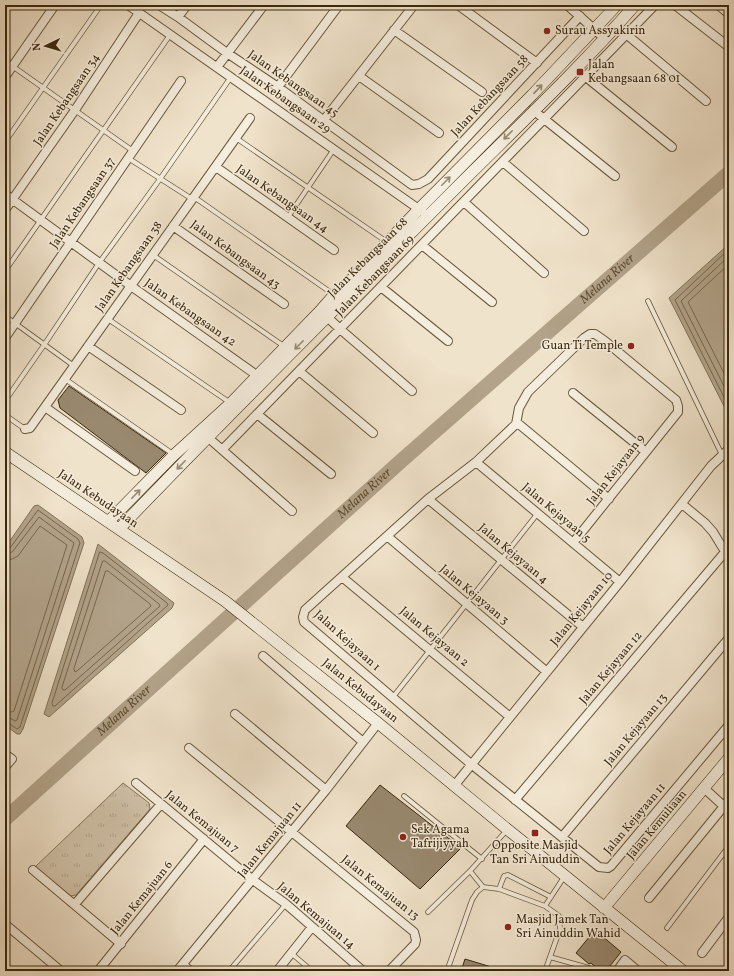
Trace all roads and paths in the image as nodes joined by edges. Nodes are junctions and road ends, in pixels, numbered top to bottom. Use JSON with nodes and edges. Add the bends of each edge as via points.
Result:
{"nodes":[{"id":1,"x":10,"y":5,"type":"edge"},
{"id":2,"x":55,"y":5,"type":"edge"},
{"id":3,"x":101,"y":5,"type":"edge"},
{"id":4,"x":128,"y":5,"type":"edge"},
{"id":5,"x":159,"y":5,"type":"edge"},
{"id":6,"x":187,"y":5,"type":"edge"},
{"id":7,"x":264,"y":5,"type":"edge"},
{"id":8,"x":339,"y":5,"type":"edge"},
{"id":9,"x":414,"y":5,"type":"edge"},
{"id":10,"x":458,"y":5,"type":"edge"},
{"id":11,"x":567,"y":5,"type":"edge"},
{"id":12,"x":617,"y":5,"type":"edge"},
{"id":13,"x":635,"y":5,"type":"edge"},
{"id":14,"x":655,"y":5,"type":"edge"},
{"id":15,"x":675,"y":5,"type":"edge"},
{"id":16,"x":718,"y":5,"type":"edge"},
{"id":17,"x":5,"y":13,"type":"edge"},
{"id":18,"x":139,"y":13,"type":"junction"},
{"id":19,"x":729,"y":14,"type":"edge"},
{"id":20,"x":580,"y":16,"type":"junction"},
{"id":21,"x":178,"y":17,"type":"junction"},
{"id":22,"x":594,"y":29,"type":"junction"},
{"id":23,"x":394,"y":30,"type":"junction"},
{"id":24,"x":626,"y":34,"type":"junction"},
{"id":25,"x":171,"y":35,"type":"junction"},
{"id":26,"x":604,"y":38,"type":"junction"},
{"id":27,"x":729,"y":47,"type":"edge"},
{"id":28,"x":227,"y":53,"type":"junction"},
{"id":29,"x":5,"y":61,"type":"edge"},
{"id":30,"x":537,"y":63,"type":"junction"},
{"id":31,"x":12,"y":66,"type":"junction"},
{"id":32,"x":217,"y":67,"type":"junction"},
{"id":33,"x":359,"y":76,"type":"junction"},
{"id":34,"x":5,"y":77,"type":"edge"},
{"id":35,"x":231,"y":77,"type":"junction"},
{"id":36,"x":586,"y":77,"type":"junction"},
{"id":37,"x":181,"y":82,"type":"dead end"},
{"id":38,"x":42,"y":87,"type":"junction"},
{"id":39,"x":278,"y":87,"type":"junction"},
{"id":40,"x":482,"y":92,"type":"dead end"},
{"id":41,"x":706,"y":101,"type":"dead end"},
{"id":42,"x":75,"y":110,"type":"junction"},
{"id":43,"x":533,"y":110,"type":"junction"},
{"id":44,"x":250,"y":118,"type":"dead end"},
{"id":45,"x":543,"y":118,"type":"junction"},
{"id":46,"x":324,"y":120,"type":"junction"},
{"id":47,"x":104,"y":130,"type":"junction"},
{"id":48,"x":438,"y":133,"type":"dead end"},
{"id":49,"x":236,"y":138,"type":"junction"},
{"id":50,"x":5,"y":142,"type":"edge"},
{"id":51,"x":672,"y":147,"type":"dead end"},
{"id":52,"x":334,"y":149,"type":"junction"},
{"id":53,"x":133,"y":151,"type":"junction"},
{"id":54,"x":128,"y":158,"type":"junction"},
{"id":55,"x":503,"y":162,"type":"junction"},
{"id":56,"x":216,"y":166,"type":"junction"},
{"id":57,"x":616,"y":176,"type":"dead end"},
{"id":58,"x":160,"y":179,"type":"junction"},
{"id":59,"x":412,"y":185,"type":"joint"},
{"id":60,"x":308,"y":187,"type":"junction"},
{"id":61,"x":5,"y":194,"type":"edge"},
{"id":62,"x":193,"y":198,"type":"junction"},
{"id":63,"x":12,"y":199,"type":"junction"},
{"id":64,"x":464,"y":202,"type":"junction"},
{"id":65,"x":5,"y":210,"type":"edge"},
{"id":66,"x":424,"y":212,"type":"junction"},
{"id":67,"x":288,"y":218,"type":"junction"},
{"id":68,"x":41,"y":220,"type":"junction"},
{"id":69,"x":174,"y":226,"type":"junction"},
{"id":70,"x":584,"y":231,"type":"dead end"},
{"id":71,"x":70,"y":242,"type":"junction"},
{"id":72,"x":387,"y":243,"type":"junction"},
{"id":73,"x":422,"y":245,"type":"junction"},
{"id":74,"x":334,"y":250,"type":"dead end"},
{"id":75,"x":153,"y":255,"type":"junction"},
{"id":76,"x":98,"y":263,"type":"junction"},
{"id":77,"x":5,"y":271,"type":"edge"},
{"id":78,"x":544,"y":273,"type":"dead end"},
{"id":79,"x":130,"y":286,"type":"junction"},
{"id":80,"x":381,"y":287,"type":"junction"},
{"id":81,"x":334,"y":294,"type":"junction"},
{"id":82,"x":648,"y":301,"type":"dead end"},
{"id":83,"x":492,"y":302,"type":"dead end"},
{"id":84,"x":284,"y":304,"type":"dead end"},
{"id":85,"x":324,"y":314,"type":"junction"},
{"id":86,"x":5,"y":316,"type":"edge"},
{"id":87,"x":108,"y":318,"type":"junction"},
{"id":88,"x":15,"y":323,"type":"junction"},
{"id":89,"x":340,"y":330,"type":"junction"},
{"id":90,"x":5,"y":338,"type":"edge"},
{"id":91,"x":448,"y":341,"type":"dead end"},
{"id":92,"x":44,"y":345,"type":"junction"},
{"id":93,"x":88,"y":346,"type":"junction"},
{"id":94,"x":285,"y":347,"type":"junction"},
{"id":95,"x":74,"y":366,"type":"junction"},
{"id":96,"x":299,"y":371,"type":"junction"},
{"id":97,"x":65,"y":378,"type":"junction"},
{"id":98,"x":261,"y":378,"type":"junction"},
{"id":99,"x":412,"y":391,"type":"dead end"},
{"id":100,"x":573,"y":393,"type":"dead end"},
{"id":101,"x":5,"y":401,"type":"edge"},
{"id":102,"x":231,"y":403,"type":"junction"},
{"id":103,"x":45,"y":407,"type":"junction"},
{"id":104,"x":181,"y":410,"type":"dead end"},
{"id":105,"x":257,"y":414,"type":"junction"},
{"id":106,"x":5,"y":415,"type":"edge"},
{"id":107,"x":516,"y":424,"type":"junction"},
{"id":108,"x":26,"y":429,"type":"joint"},
{"id":109,"x":373,"y":433,"type":"dead end"},
{"id":110,"x":204,"y":434,"type":"junction"},
{"id":111,"x":729,"y":449,"type":"edge"},
{"id":112,"x":222,"y":450,"type":"junction"},
{"id":113,"x":5,"y":452,"type":"edge"},
{"id":114,"x":646,"y":452,"type":"junction"},
{"id":115,"x":174,"y":455,"type":"junction"},
{"id":116,"x":722,"y":456,"type":"junction"},
{"id":117,"x":476,"y":462,"type":"junction"},
{"id":118,"x":135,"y":471,"type":"dead end"},
{"id":119,"x":331,"y":474,"type":"dead end"},
{"id":120,"x":428,"y":499,"type":"junction"},
{"id":121,"x":609,"y":499,"type":"junction"},
{"id":122,"x":682,"y":504,"type":"junction"},
{"id":123,"x":292,"y":511,"type":"dead end"},
{"id":124,"x":538,"y":513,"type":"junction"},
{"id":125,"x":109,"y":521,"type":"junction"},
{"id":126,"x":119,"y":529,"type":"junction"},
{"id":127,"x":387,"y":536,"type":"junction"},
{"id":128,"x":574,"y":543,"type":"junction"},
{"id":129,"x":727,"y":555,"type":"edge"},
{"id":130,"x":501,"y":559,"type":"junction"},
{"id":131,"x":342,"y":577,"type":"junction"},
{"id":132,"x":620,"y":582,"type":"junction"},
{"id":133,"x":466,"y":604,"type":"junction"},
{"id":134,"x":583,"y":627,"type":"junction"},
{"id":135,"x":729,"y":638,"type":"edge"},
{"id":136,"x":430,"y":650,"type":"junction"},
{"id":137,"x":263,"y":656,"type":"dead end"},
{"id":138,"x":547,"y":672,"type":"junction"},
{"id":139,"x":392,"y":697,"type":"junction"},
{"id":140,"x":235,"y":714,"type":"dead end"},
{"id":141,"x":510,"y":716,"type":"junction"},
{"id":142,"x":378,"y":723,"type":"junction"},
{"id":143,"x":729,"y":725,"type":"edge"},
{"id":144,"x":363,"y":742,"type":"junction"},
{"id":145,"x":189,"y":748,"type":"dead end"},
{"id":146,"x":8,"y":757,"type":"edge"},
{"id":147,"x":729,"y":758,"type":"edge"},
{"id":148,"x":471,"y":764,"type":"junction"},
{"id":149,"x":5,"y":767,"type":"edge"},
{"id":150,"x":136,"y":783,"type":"dead end"},
{"id":151,"x":454,"y":786,"type":"junction"},
{"id":152,"x":704,"y":788,"type":"junction"},
{"id":153,"x":326,"y":790,"type":"junction"},
{"id":154,"x":404,"y":796,"type":"dead end"},
{"id":155,"x":515,"y":800,"type":"junction"},
{"id":156,"x":729,"y":800,"type":"edge"},
{"id":157,"x":161,"y":804,"type":"junction"},
{"id":158,"x":726,"y":809,"type":"edge"},
{"id":159,"x":507,"y":830,"type":"junction"},
{"id":160,"x":291,"y":833,"type":"junction"},
{"id":161,"x":562,"y":837,"type":"junction"},
{"id":162,"x":204,"y":839,"type":"junction"},
{"id":163,"x":729,"y":846,"type":"edge"},
{"id":164,"x":482,"y":859,"type":"junction"},
{"id":165,"x":33,"y":870,"type":"dead end"},
{"id":166,"x":470,"y":871,"type":"junction"},
{"id":167,"x":565,"y":877,"type":"junction"},
{"id":168,"x":253,"y":880,"type":"junction"},
{"id":169,"x":483,"y":887,"type":"junction"},
{"id":170,"x":499,"y":889,"type":"junction"},
{"id":171,"x":550,"y":897,"type":"junction"},
{"id":172,"x":649,"y":898,"type":"dead end"},
{"id":173,"x":75,"y":904,"type":"junction"},
{"id":174,"x":286,"y":904,"type":"junction"},
{"id":175,"x":545,"y":906,"type":"junction"},
{"id":176,"x":604,"y":908,"type":"junction"},
{"id":177,"x":428,"y":912,"type":"dead end"},
{"id":178,"x":729,"y":917,"type":"edge"},
{"id":179,"x":5,"y":924,"type":"edge"},
{"id":180,"x":312,"y":927,"type":"junction"},
{"id":181,"x":667,"y":928,"type":"dead end"},
{"id":182,"x":121,"y":944,"type":"junction"},
{"id":183,"x":290,"y":953,"type":"junction"},
{"id":184,"x":702,"y":953,"type":"dead end"},
{"id":185,"x":550,"y":957,"type":"junction"},
{"id":186,"x":184,"y":962,"type":"junction"},
{"id":187,"x":589,"y":968,"type":"dead end"},
{"id":188,"x":61,"y":971,"type":"edge"},
{"id":189,"x":98,"y":971,"type":"edge"},
{"id":190,"x":177,"y":971,"type":"edge"},
{"id":191,"x":194,"y":971,"type":"edge"},
{"id":192,"x":229,"y":971,"type":"edge"},
{"id":193,"x":277,"y":971,"type":"edge"},
{"id":194,"x":312,"y":971,"type":"edge"},
{"id":195,"x":363,"y":971,"type":"edge"},
{"id":196,"x":389,"y":971,"type":"edge"},
{"id":197,"x":447,"y":971,"type":"edge"},
{"id":198,"x":545,"y":971,"type":"edge"},
{"id":199,"x":617,"y":971,"type":"edge"},
{"id":200,"x":638,"y":971,"type":"edge"},
{"id":201,"x":682,"y":971,"type":"edge"}],
"edges":[{"from":1,"to":17,"type":"lane"},
{"from":2,"to":31,"type":"street"},
{"from":3,"to":38,"type":"lane"},
{"from":4,"to":18,"type":"street","name":"Jalan Kebangsaan 29"},
{"from":5,"to":21,"type":"street","name":"Jalan Kebangsaan 45"},
{"from":6,"to":21,"type":"street"},
{"from":7,"to":28,"type":"street"},
{"from":8,"to":39,"type":"street"},
{"from":9,"to":23,"type":"street"},
{"from":10,"to":30,"type":"street"},
{"from":11,"to":20,"type":"street"},
{"from":12,"to":22,"type":"street","name":"Jalan Kebangsaan 68"},
{"from":13,"to":26,"type":"street","name":"Jalan Kebangsaan 68"},
{"from":14,"to":24,"type":"street","name":"Jalan Kebangsaan 69"},
{"from":15,"to":27,"type":"street"},
{"from":16,"to":19,"type":"street"},
{"from":18,"to":25,"type":"street","name":"Jalan Kebangsaan 29"},
{"from":18,"to":42,"type":"street","name":"Jalan Kebangsaan 34"},
{"from":20,"to":22,"type":"street"},
{"from":20,"to":30,"type":"street","name":"Jalan Kebangsaan 58"},
{"from":21,"to":28,"type":"street","name":"Jalan Kebangsaan 45"},
{"from":22,"to":26,"type":"street"},
{"from":66,"to":22,"type":"street","name":"Jalan Kebangsaan 68","one_way":true},
{"from":23,"to":33,"type":"street"},
{"from":23,"to":40,"type":"street"},
{"from":24,"to":36,"type":"street","name":"Jalan Kebangsaan 69"},
{"from":24,"to":41,"type":"street"},
{"from":25,"to":32,"type":"street","name":"Jalan Kebangsaan 29"},
{"from":25,"to":47,"type":"lane"},
{"from":26,"to":43,"type":"street","name":"Jalan Kebangsaan 68"},
{"from":28,"to":32,"type":"street"},
{"from":28,"to":39,"type":"street","name":"Jalan Kebangsaan 45"},
{"from":29,"to":31,"type":"lane"},
{"from":30,"to":59,"type":"street","name":"Jalan Kebangsaan 58","via":[[428,179]]},
{"from":31,"to":34,"type":"street"},
{"from":31,"to":38,"type":"lane"},
{"from":32,"to":35,"type":"street","name":"Jalan Kebangsaan 29"},
{"from":33,"to":46,"type":"street"},
{"from":33,"to":48,"type":"street"},
{"from":35,"to":52,"type":"street","name":"Jalan Kebangsaan 29"},
{"from":35,"to":58,"type":"lane"},
{"from":36,"to":45,"type":"street","name":"Jalan Kebangsaan 69"},
{"from":36,"to":51,"type":"street"},
{"from":37,"to":53,"type":"street","name":"Jalan Kebangsaan 37"},
{"from":38,"to":42,"type":"lane"},
{"from":38,"to":50,"type":"lane"},
{"from":39,"to":46,"type":"street","name":"Jalan Kebangsaan 45"},
{"from":42,"to":47,"type":"lane"},
{"from":42,"to":63,"type":"street","name":"Jalan Kebangsaan 34"},
{"from":43,"to":45,"type":"street"},
{"from":43,"to":66,"type":"street","name":"Jalan Kebangsaan 68","one_way":true},
{"from":44,"to":49,"type":"street","name":"Jalan Kebangsaan 38"},
{"from":45,"to":55,"type":"street","name":"Jalan Kebangsaan 69"},
{"from":45,"to":57,"type":"street"},
{"from":46,"to":59,"type":"street","name":"Jalan Kebangsaan 45"},
{"from":47,"to":53,"type":"lane"},
{"from":47,"to":68,"type":"lane"},
{"from":49,"to":56,"type":"street","name":"Jalan Kebangsaan 38"},
{"from":49,"to":60,"type":"lane"},
{"from":52,"to":60,"type":"lane"},
{"from":52,"to":66,"type":"street","name":"Jalan Kebangsaan 29"},
{"from":53,"to":54,"type":"street","name":"Jalan Kebangsaan 37"},
{"from":54,"to":58,"type":"lane"},
{"from":54,"to":71,"type":"street","name":"Jalan Kebangsaan 37"},
{"from":55,"to":64,"type":"street","name":"Jalan Kebangsaan 69"},
{"from":55,"to":70,"type":"street"},
{"from":56,"to":62,"type":"street","name":"Jalan Kebangsaan 38"},
{"from":56,"to":67,"type":"street","name":"Jalan Kebangsaan 44"},
{"from":58,"to":62,"type":"lane"},
{"from":58,"to":76,"type":"lane"},
{"from":60,"to":67,"type":"lane"},
{"from":60,"to":72,"type":"lane"},
{"from":61,"to":63,"type":"street","name":"Jalan Kebangsaan 42"},
{"from":62,"to":69,"type":"street","name":"Jalan Kebangsaan 38"},
{"from":62,"to":81,"type":"lane"},
{"from":63,"to":65,"type":"street","name":"Jalan Kebangsaan 34"},
{"from":63,"to":68,"type":"street","name":"Jalan Kebangsaan 42"},
{"from":64,"to":73,"type":"street","name":"Jalan Kebangsaan 69"},
{"from":64,"to":78,"type":"street"},
{"from":66,"to":72,"type":"street","name":"Jalan Kebangsaan 68"},
{"from":66,"to":85,"type":"street","name":"Jalan Kebangsaan 68"},
{"from":67,"to":74,"type":"street","name":"Jalan Kebangsaan 44"},
{"from":68,"to":71,"type":"street","name":"Jalan Kebangsaan 42"},
{"from":68,"to":77,"type":"lane"},
{"from":69,"to":75,"type":"street","name":"Jalan Kebangsaan 38"},
{"from":69,"to":84,"type":"street","name":"Jalan Kebangsaan 43"},
{"from":71,"to":76,"type":"street","name":"Jalan Kebangsaan 42"},
{"from":71,"to":88,"type":"street","name":"Jalan Kebangsaan 37"},
{"from":72,"to":81,"type":"street","name":"Jalan Kebangsaan 68"},
{"from":73,"to":80,"type":"street","name":"Jalan Kebangsaan 69"},
{"from":73,"to":83,"type":"street"},
{"from":75,"to":79,"type":"street","name":"Jalan Kebangsaan 38"},
{"from":75,"to":94,"type":"lane"},
{"from":76,"to":79,"type":"street","name":"Jalan Kebangsaan 42"},
{"from":76,"to":92,"type":"lane"},
{"from":79,"to":87,"type":"street","name":"Jalan Kebangsaan 38"},
{"from":79,"to":98,"type":"street","name":"Jalan Kebangsaan 42"},
{"from":80,"to":89,"type":"street","name":"Jalan Kebangsaan 69"},
{"from":80,"to":91,"type":"street"},
{"from":81,"to":85,"type":"street","name":"Jalan Kebangsaan 68"},
{"from":82,"to":116,"type":"lane"},
{"from":85,"to":89,"type":"street"},
{"from":85,"to":94,"type":"street","name":"Jalan Kebangsaan 68"},
{"from":85,"to":98,"type":"street","name":"Jalan Kebangsaan 68","one_way":true},
{"from":86,"to":88,"type":"lane"},
{"from":87,"to":93,"type":"street","name":"Jalan Kebangsaan 38"},
{"from":87,"to":102,"type":"lane"},
{"from":88,"to":90,"type":"street","name":"Jalan Kebangsaan 37"},
{"from":88,"to":92,"type":"lane"},
{"from":89,"to":96,"type":"street","name":"Jalan Kebangsaan 69"},
{"from":89,"to":99,"type":"street"},
{"from":92,"to":95,"type":"lane"},
{"from":92,"to":101,"type":"lane"},
{"from":93,"to":95,"type":"street","name":"Jalan Kebangsaan 38"},
{"from":93,"to":104,"type":"street"},
{"from":94,"to":98,"type":"street","name":"Jalan Kebangsaan 68"},
{"from":95,"to":97,"type":"street","name":"Jalan Kebangsaan 38"},
{"from":96,"to":105,"type":"street","name":"Jalan Kebangsaan 69"},
{"from":96,"to":109,"type":"street"},
{"from":97,"to":103,"type":"street","name":"Jalan Kebangsaan 38"},
{"from":97,"to":115,"type":"lane"},
{"from":98,"to":102,"type":"street","name":"Jalan Kebangsaan 68"},
{"from":98,"to":110,"type":"street","name":"Jalan Kebangsaan 68"},
{"from":100,"to":114,"type":"street"},
{"from":102,"to":110,"type":"street","name":"Jalan Kebangsaan 68"},
{"from":103,"to":108,"type":"street","name":"Jalan Kebangsaan 38","via":[[30,428]]},
{"from":103,"to":118,"type":"street"},
{"from":105,"to":112,"type":"street","name":"Jalan Kebangsaan 69"},
{"from":105,"to":119,"type":"street"},
{"from":106,"to":108,"type":"lane"},
{"from":107,"to":114,"type":"street","name":"Jalan Kejayaan 9","via":[[519,408],[528,392],[584,338],[595,334],[676,400],[678,412]]},
{"from":107,"to":117,"type":"street"},
{"from":107,"to":121,"type":"street"},
{"from":110,"to":112,"type":"street"},
{"from":110,"to":115,"type":"street","name":"Jalan Kebangsaan 68"},
{"from":110,"to":126,"type":"street","name":"Jalan Kebangsaan 68","one_way":true},
{"from":111,"to":116,"type":"street","name":"Jalan Kejayaan 10"},
{"from":112,"to":123,"type":"street"},
{"from":113,"to":125,"type":"street","name":"Jalan Kebudayaan"},
{"from":114,"to":121,"type":"street","name":"Jalan Kejayaan 9"},
{"from":125,"to":115,"type":"street","name":"Jalan Kebangsaan 68","one_way":true},
{"from":116,"to":122,"type":"street","name":"Jalan Kejayaan 10","via":[[711,466]]},
{"from":117,"to":120,"type":"street","name":"Jalan Kejayaan 1"},
{"from":117,"to":124,"type":"street","name":"Jalan Kejayaan 5"},
{"from":120,"to":127,"type":"street","name":"Jalan Kejayaan 1"},
{"from":120,"to":130,"type":"street","name":"Jalan Kejayaan 4"},
{"from":121,"to":128,"type":"street","name":"Jalan Kejayaan 9"},
{"from":122,"to":129,"type":"street","via":[[713,532]]},
{"from":122,"to":132,"type":"street","name":"Jalan Kejayaan 10"},
{"from":124,"to":128,"type":"street","name":"Jalan Kejayaan 5"},
{"from":124,"to":130,"type":"lane"},
{"from":125,"to":126,"type":"street","name":"Jalan Kebudayaan"},
{"from":126,"to":142,"type":"street","name":"Jalan Kebudayaan","via":[[225,600]]},
{"from":127,"to":131,"type":"street","name":"Jalan Kejayaan 1"},
{"from":127,"to":133,"type":"street","name":"Jalan Kejayaan 3"},
{"from":128,"to":132,"type":"street","name":"Jalan Kejayaan 5"},
{"from":129,"to":155,"type":"street","name":"Jalan Kejayaan 12"},
{"from":130,"to":133,"type":"lane"},
{"from":130,"to":134,"type":"street","name":"Jalan Kejayaan 4"},
{"from":131,"to":136,"type":"street","name":"Jalan Kejayaan 2"},
{"from":131,"to":139,"type":"street","name":"Jalan Kejayaan 1","via":[[305,610],[304,622]]},
{"from":132,"to":134,"type":"street","name":"Jalan Kejayaan 10"},
{"from":133,"to":136,"type":"lane"},
{"from":133,"to":138,"type":"street","name":"Jalan Kejayaan 3"},
{"from":134,"to":138,"type":"street","name":"Jalan Kejayaan 10"},
{"from":135,"to":161,"type":"street","name":"Jalan Kejayaan 13"},
{"from":136,"to":139,"type":"lane"},
{"from":136,"to":141,"type":"street","name":"Jalan Kejayaan 2"},
{"from":137,"to":144,"type":"street"},
{"from":138,"to":141,"type":"street","name":"Jalan Kejayaan 10"},
{"from":139,"to":148,"type":"street","name":"Jalan Kejayaan 1"},
{"from":140,"to":153,"type":"street"},
{"from":141,"to":148,"type":"street","name":"Jalan Kejayaan 10"},
{"from":142,"to":144,"type":"street","name":"Jalan Kemajuan 11"},
{"from":142,"to":151,"type":"street","name":"Jalan Kebudayaan"},
{"from":143,"to":161,"type":"street","name":"Jalan Kejayaan 11","via":[[611,866],[599,867]]},
{"from":144,"to":153,"type":"street","name":"Jalan Kemajuan 11"},
{"from":145,"to":160,"type":"street","name":"Jalan Kemajuan 13"},
{"from":146,"to":149,"type":"street"},
{"from":147,"to":152,"type":"street","name":"Jalan Kemuliaan"},
{"from":148,"to":151,"type":"street","name":"Jalan Kejayaan 10"},
{"from":148,"to":155,"type":"street","name":"Jalan Kejayaan 11"},
{"from":150,"to":157,"type":"street","name":"Jalan Kemajuan 7"},
{"from":151,"to":159,"type":"street","name":"Jalan Kebudayaan"},
{"from":152,"to":158,"type":"street"},
{"from":152,"to":176,"type":"street","name":"Jalan Kemuliaan"},
{"from":153,"to":160,"type":"street","name":"Jalan Kemajuan 11"},
{"from":154,"to":164,"type":"lane"},
{"from":155,"to":161,"type":"street","name":"Jalan Kejayaan 11"},
{"from":156,"to":158,"type":"street"},
{"from":157,"to":162,"type":"street","name":"Jalan Kemajuan 7"},
{"from":157,"to":173,"type":"street"},
{"from":158,"to":172,"type":"street"},
{"from":159,"to":164,"type":"lane"},
{"from":159,"to":167,"type":"street","name":"Jalan Kebudayaan"},
{"from":160,"to":168,"type":"street","name":"Jalan Kemajuan 11"},
{"from":160,"to":196,"type":"street","name":"Jalan Kemajuan 13","via":[[414,932],[415,944]]},
{"from":162,"to":168,"type":"street","name":"Jalan Kemajuan 7"},
{"from":162,"to":182,"type":"street","name":"Jalan Kemajuan 6"},
{"from":163,"to":181,"type":"lane"},
{"from":164,"to":166,"type":"lane"},
{"from":165,"to":173,"type":"street"},
{"from":166,"to":169,"type":"lane"},
{"from":166,"to":177,"type":"lane"},
{"from":167,"to":171,"type":"lane"},
{"from":167,"to":176,"type":"street","name":"Jalan Kebudayaan"},
{"from":168,"to":174,"type":"street","name":"Jalan Kemajuan 14"},
{"from":168,"to":186,"type":"street","name":"Jalan Kemajuan 11"},
{"from":169,"to":170,"type":"lane"},
{"from":169,"to":197,"type":"lane","via":[[472,900]]},
{"from":170,"to":171,"type":"lane","via":[[504,876],[508,875]]},
{"from":170,"to":175,"type":"lane"},
{"from":171,"to":175,"type":"lane"},
{"from":173,"to":182,"type":"street"},
{"from":174,"to":180,"type":"street","name":"Jalan Kemajuan 14"},
{"from":174,"to":192,"type":"lane"},
{"from":175,"to":185,"type":"lane","via":[[558,916],[560,929]]},
{"from":176,"to":201,"type":"street","name":"Jalan Kebudayaan"},
{"from":178,"to":184,"type":"street"},
{"from":179,"to":188,"type":"street"},
{"from":180,"to":183,"type":"street"},
{"from":180,"to":195,"type":"street","name":"Jalan Kemajuan 14"},
{"from":182,"to":189,"type":"street","name":"Jalan Kemajuan 6"},
{"from":183,"to":193,"type":"street"},
{"from":183,"to":194,"type":"lane"},
{"from":185,"to":187,"type":"lane"},
{"from":185,"to":198,"type":"lane"},
{"from":186,"to":190,"type":"street","name":"Jalan Kemajuan 11"},
{"from":186,"to":191,"type":"lane"},
{"from":199,"to":200,"type":"street","via":[[625,960]]}]}
